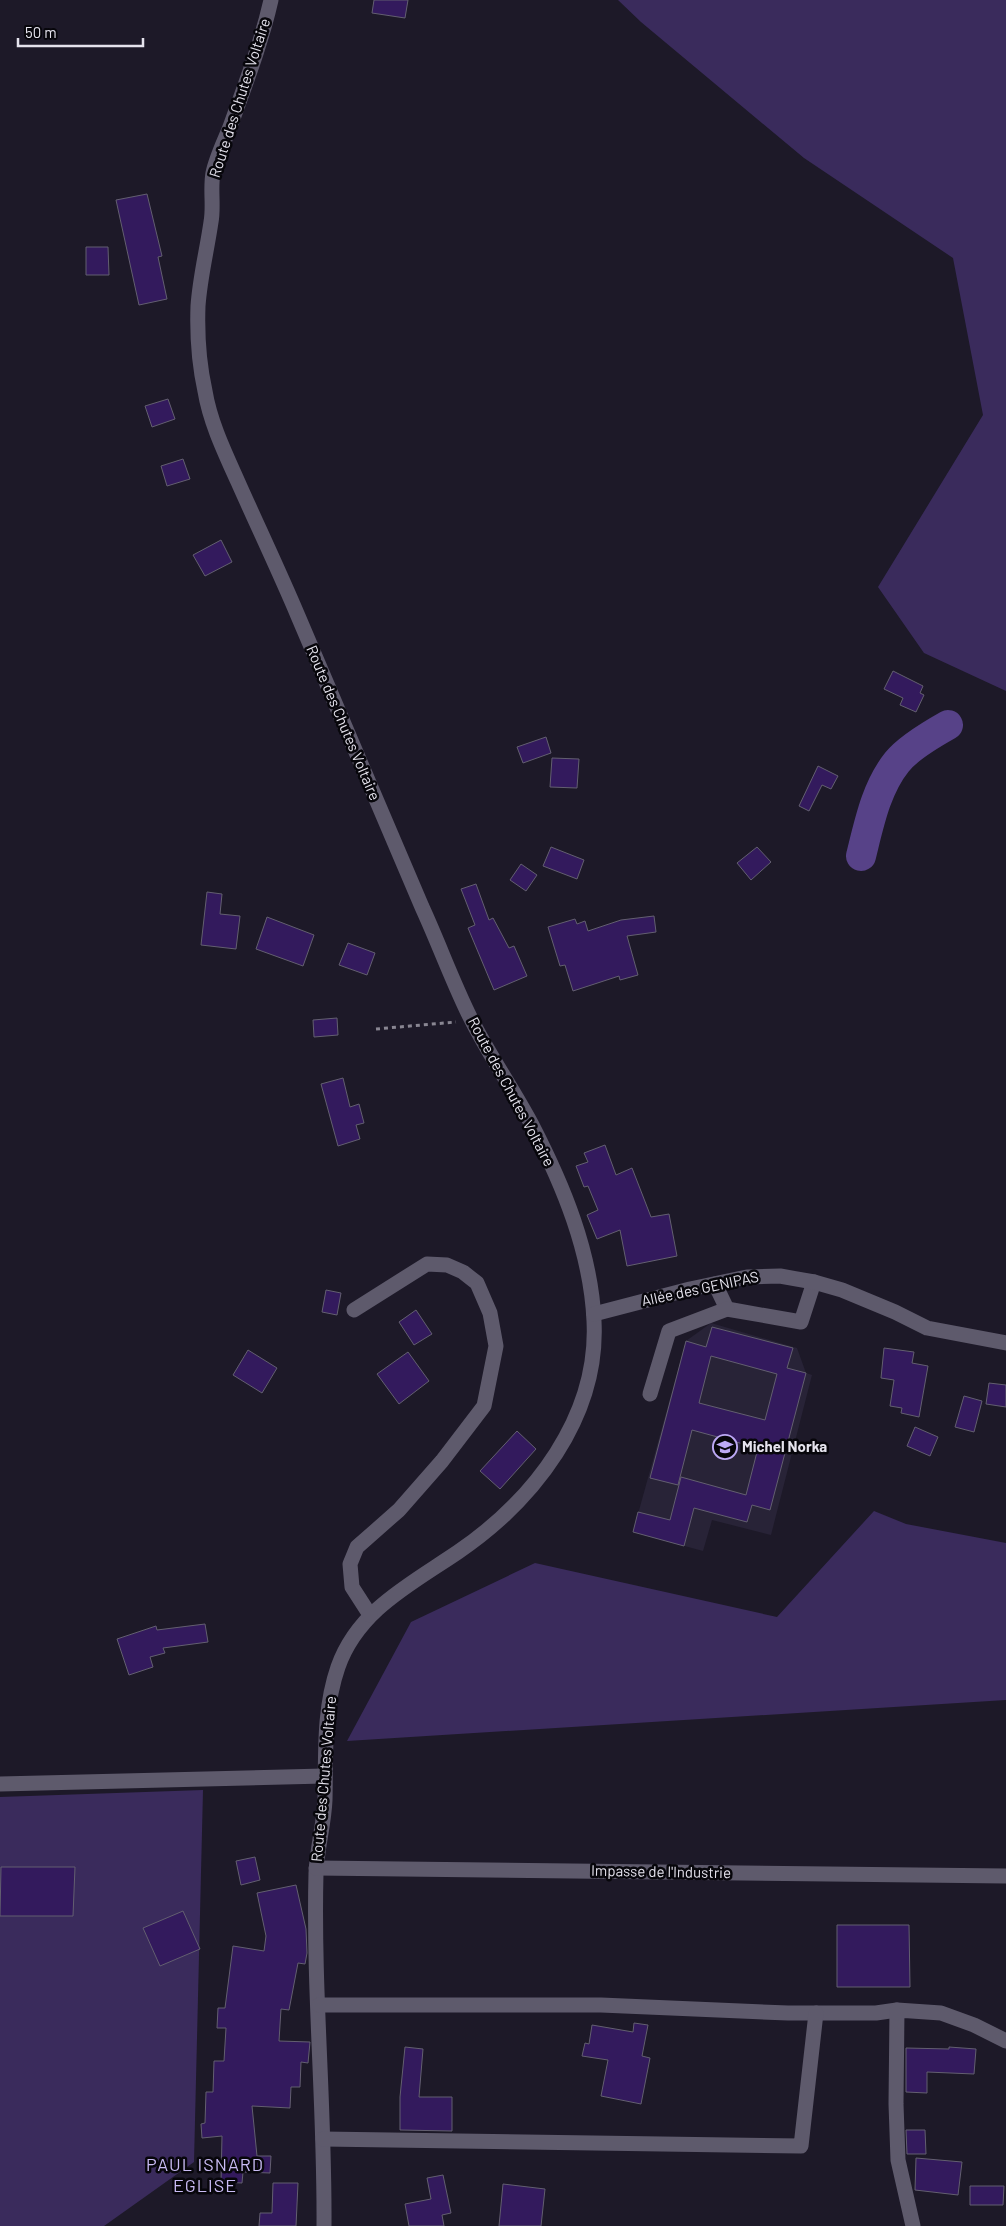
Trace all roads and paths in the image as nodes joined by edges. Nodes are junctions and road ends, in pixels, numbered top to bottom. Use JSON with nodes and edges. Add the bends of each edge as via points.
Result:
{"nodes":[{"id":1,"x":271,"y":0,"type":"edge"},
{"id":2,"x":472,"y":1021,"type":"junction"},
{"id":3,"x":376,"y":1029,"type":"dead end"},
{"id":4,"x":814,"y":1282,"type":"junction"},
{"id":5,"x":715,"y":1284,"type":"junction"},
{"id":6,"x":728,"y":1309,"type":"junction"},
{"id":7,"x":354,"y":1310,"type":"dead end"},
{"id":8,"x":594,"y":1314,"type":"junction"},
{"id":9,"x":1006,"y":1343,"type":"edge"},
{"id":10,"x":650,"y":1394,"type":"dead end"},
{"id":11,"x":370,"y":1615,"type":"junction"},
{"id":12,"x":324,"y":1776,"type":"junction"},
{"id":13,"x":0,"y":1784,"type":"edge"},
{"id":14,"x":316,"y":1868,"type":"junction"},
{"id":15,"x":1006,"y":1876,"type":"edge"},
{"id":16,"x":319,"y":2006,"type":"junction"},
{"id":17,"x":897,"y":2010,"type":"junction"},
{"id":18,"x":816,"y":2013,"type":"junction"},
{"id":19,"x":1006,"y":2041,"type":"edge"},
{"id":20,"x":323,"y":2140,"type":"junction"},
{"id":21,"x":324,"y":2226,"type":"edge"},
{"id":22,"x":912,"y":2226,"type":"edge"}],
"edges":[{"from":1,"to":2,"type":"street","name":"Route des Chutes Voltaire","via":[[259,48],[213,174],[213,215],[198,309],[205,396],[222,445]]},
{"from":2,"to":3,"type":"path"},
{"from":2,"to":8,"type":"street","name":"Route des Chutes Voltaire","via":[[532,1126],[557,1178],[578,1235]]},
{"from":4,"to":5,"type":"street","name":"Allée des GENIPAS","via":[[748,1276]]},
{"from":4,"to":6,"type":"street","via":[[801,1322]]},
{"from":4,"to":9,"type":"street","name":"Allée des GENIPAS","via":[[842,1290],[927,1328]]},
{"from":5,"to":6,"type":"street"},
{"from":5,"to":8,"type":"street","name":"Allée des GENIPAS"},
{"from":6,"to":10,"type":"street","via":[[669,1331]]},
{"from":7,"to":11,"type":"street","via":[[427,1264],[447,1264],[477,1282],[490,1313],[496,1346],[484,1406],[442,1461],[399,1510],[358,1547],[354,1555],[350,1564],[352,1587]]},
{"from":8,"to":11,"type":"street","name":"Route des Chutes Voltaire","via":[[592,1362],[582,1401],[549,1467],[521,1501],[490,1530],[389,1598]]},
{"from":11,"to":12,"type":"street","name":"Route des Chutes Voltaire","via":[[344,1653],[333,1683],[325,1738]]},
{"from":12,"to":13,"type":"street"},
{"from":12,"to":14,"type":"street","name":"Route des Chutes Voltaire","via":[[325,1803]]},
{"from":14,"to":15,"type":"street","name":"Impasse de l'Industrie"},
{"from":14,"to":16,"type":"street","name":"Route des Chutes Voltaire"},
{"from":16,"to":18,"type":"street","via":[[601,2005]]},
{"from":16,"to":20,"type":"street","name":"Route des Chutes Voltaire"},
{"from":17,"to":18,"type":"street"},
{"from":17,"to":19,"type":"street","via":[[941,2014],[974,2025]]},
{"from":17,"to":22,"type":"street","via":[[898,2160]]},
{"from":18,"to":20,"type":"street","via":[[801,2146]]},
{"from":20,"to":21,"type":"street","name":"Route des Chutes Voltaire"}]}
